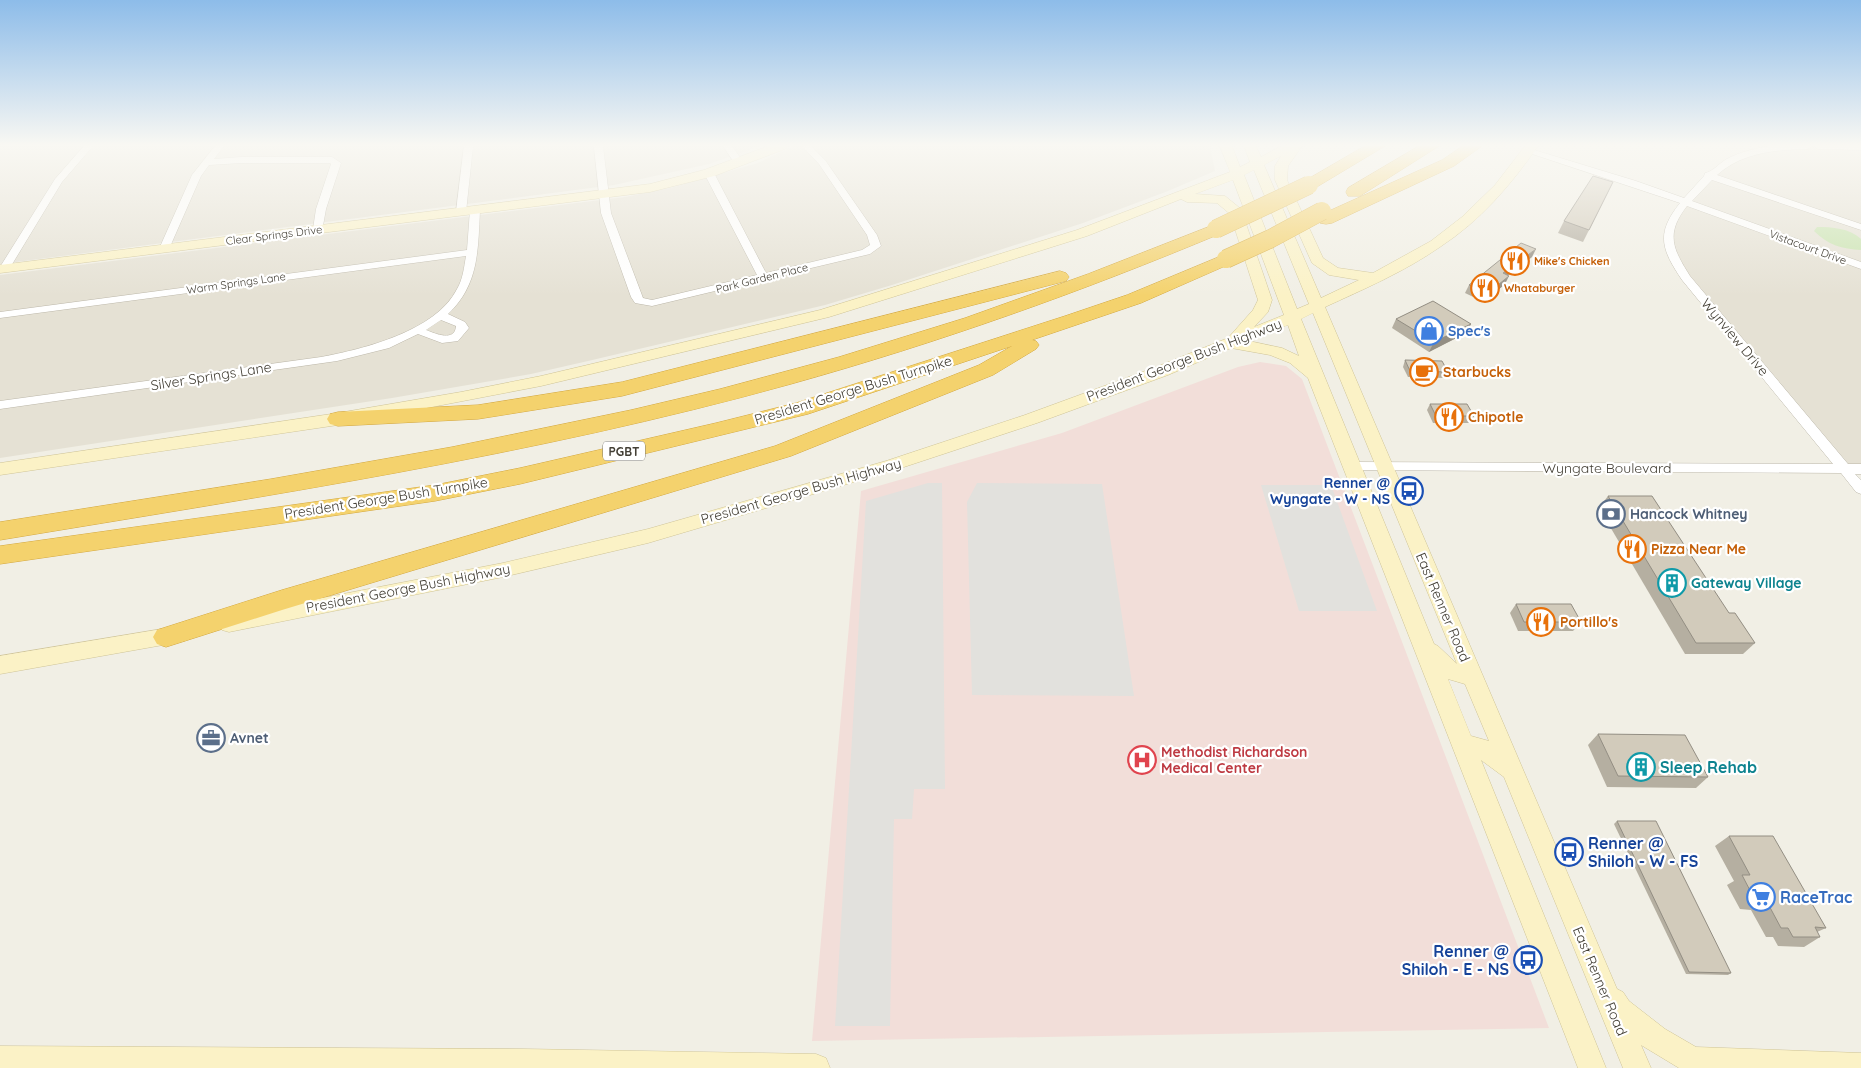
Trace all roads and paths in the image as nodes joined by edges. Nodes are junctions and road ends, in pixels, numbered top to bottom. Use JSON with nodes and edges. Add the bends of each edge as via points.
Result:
{"nodes":[{"id":1,"x":49,"y":196,"type":"edge"},
{"id":2,"x":188,"y":196,"type":"edge"},
{"id":3,"x":325,"y":196,"type":"edge"},
{"id":4,"x":463,"y":196,"type":"edge"},
{"id":5,"x":587,"y":196,"type":"edge"},
{"id":6,"x":602,"y":196,"type":"edge"},
{"id":7,"x":721,"y":196,"type":"edge"},
{"id":8,"x":845,"y":196,"type":"edge"},
{"id":9,"x":1182,"y":196,"type":"edge"},
{"id":10,"x":1245,"y":196,"type":"edge"},
{"id":11,"x":1271,"y":196,"type":"edge"},
{"id":12,"x":1285,"y":196,"type":"edge"},
{"id":13,"x":1288,"y":196,"type":"edge"},
{"id":14,"x":1354,"y":196,"type":"edge"},
{"id":15,"x":1372,"y":196,"type":"edge"},
{"id":16,"x":1492,"y":196,"type":"edge"},
{"id":17,"x":1668,"y":196,"type":"edge"},
{"id":18,"x":1691,"y":196,"type":"edge"},
{"id":19,"x":1769,"y":196,"type":"edge"},
{"id":20,"x":1174,"y":199,"type":"junction"},
{"id":21,"x":1686,"y":202,"type":"junction"},
{"id":22,"x":475,"y":210,"type":"junction"},
{"id":23,"x":461,"y":212,"type":"junction"},
{"id":24,"x":1324,"y":215,"type":"junction"},
{"id":25,"x":1861,"y":227,"type":"edge"},
{"id":26,"x":318,"y":229,"type":"junction"},
{"id":27,"x":164,"y":249,"type":"junction"},
{"id":28,"x":472,"y":252,"type":"junction"},
{"id":29,"x":1128,"y":266,"type":"junction"},
{"id":30,"x":1861,"y":266,"type":"edge"},
{"id":31,"x":2,"y":269,"type":"edge"},
{"id":32,"x":764,"y":278,"type":"junction"},
{"id":33,"x":1375,"y":278,"type":"junction"},
{"id":34,"x":645,"y":303,"type":"joint"},
{"id":35,"x":1316,"y":305,"type":"junction"},
{"id":36,"x":440,"y":314,"type":"junction"},
{"id":37,"x":0,"y":315,"type":"edge"},
{"id":38,"x":1293,"y":317,"type":"junction"},
{"id":39,"x":1072,"y":320,"type":"junction"},
{"id":40,"x":417,"y":329,"type":"junction"},
{"id":41,"x":1229,"y":344,"type":"junction"},
{"id":42,"x":1315,"y":376,"type":"junction"},
{"id":43,"x":0,"y":405,"type":"edge"},
{"id":44,"x":338,"y":419,"type":"junction"},
{"id":45,"x":1353,"y":467,"type":"junction"},
{"id":46,"x":1384,"y":467,"type":"junction"},
{"id":47,"x":1844,"y":469,"type":"junction"},
{"id":48,"x":1861,"y":469,"type":"edge"},
{"id":49,"x":0,"y":470,"type":"edge"},
{"id":50,"x":1861,"y":489,"type":"edge"},
{"id":51,"x":436,"y":493,"type":"junction"},
{"id":52,"x":0,"y":531,"type":"edge"},
{"id":53,"x":264,"y":533,"type":"dead end"},
{"id":54,"x":0,"y":555,"type":"edge"},
{"id":55,"x":166,"y":637,"type":"junction"},
{"id":56,"x":1425,"y":646,"type":"junction"},
{"id":57,"x":1,"y":666,"type":"edge"},
{"id":58,"x":1472,"y":677,"type":"junction"},
{"id":59,"x":1463,"y":744,"type":"junction"},
{"id":60,"x":1511,"y":770,"type":"junction"},
{"id":61,"x":1598,"y":978,"type":"junction"},
{"id":62,"x":0,"y":1060,"type":"edge"},
{"id":63,"x":755,"y":1067,"type":"edge"},
{"id":64,"x":1861,"y":1067,"type":"edge"},
{"id":65,"x":816,"y":1068,"type":"edge"},
{"id":66,"x":1592,"y":1068,"type":"edge"},
{"id":67,"x":1637,"y":1068,"type":"edge"}],
"edges":[{"from":1,"to":31,"type":"street"},
{"from":2,"to":27,"type":"street"},
{"from":3,"to":26,"type":"street"},
{"from":4,"to":23,"type":"street"},
{"from":5,"to":22,"type":"main road","name":"Clear Springs Drive"},
{"from":6,"to":34,"type":"street","via":[[636,297]]},
{"from":7,"to":32,"type":"street"},
{"from":8,"to":32,"type":"street","name":"Park Garden Place","via":[[876,246],[866,252]]},
{"from":9,"to":20,"type":"main road"},
{"from":10,"to":38,"type":"main road"},
{"from":11,"to":35,"type":"main road","name":"East Renner Road"},
{"from":12,"to":29,"type":"highway","name":"President George Bush Turnpike","number":"PGBT","bridge":true},
{"from":13,"to":33,"type":"main road","via":[[1318,260],[1334,272]]},
{"from":14,"to":24,"type":"highway"},
{"from":15,"to":24,"type":"highway"},
{"from":16,"to":33,"type":"main road","name":"President George Bush Highway","via":[[1436,244]]},
{"from":17,"to":21,"type":"street","name":"Vistacourt Drive"},
{"from":18,"to":21,"type":"street","name":"Wynview Drive"},
{"from":19,"to":25,"type":"street"},
{"from":20,"to":41,"type":"main road","via":[[1220,199],[1236,212],[1265,300],[1260,312]]},
{"from":20,"to":44,"type":"main road","via":[[1082,234],[824,314],[541,381]]},
{"from":21,"to":30,"type":"street","name":"Vistacourt Drive"},
{"from":21,"to":47,"type":"street","name":"Wynview Drive","via":[[1673,217],[1668,237],[1672,255],[1686,278]]},
{"from":22,"to":23,"type":"main road","name":"Clear Springs Drive"},
{"from":22,"to":28,"type":"street","name":"Silver Springs Lane"},
{"from":23,"to":26,"type":"main road","name":"Clear Springs Drive"},
{"from":24,"to":39,"type":"highway","name":"President George Bush Turnpike","number":"PGBT","bridge":true,"via":[[1134,299]]},
{"from":26,"to":27,"type":"main road","name":"Clear Springs Drive"},
{"from":27,"to":31,"type":"main road","name":"Clear Springs Drive"},
{"from":28,"to":36,"type":"street","name":"Silver Springs Lane","via":[[466,283],[458,297]]},
{"from":28,"to":37,"type":"street","name":"Warm Springs Lane"},
{"from":29,"to":44,"type":"highway","via":[[1086,270],[622,389],[478,412]]},
{"from":29,"to":52,"type":"highway","name":"President George Bush Turnpike","number":"PGBT","via":[[1007,310],[881,350],[673,408],[341,476]]},
{"from":32,"to":34,"type":"street","name":"Park Garden Place"},
{"from":33,"to":35,"type":"main road","name":"President George Bush Highway"},
{"from":35,"to":38,"type":"main road","name":"President George Bush Highway"},
{"from":35,"to":46,"type":"main road","name":"East Renner Road"},
{"from":36,"to":40,"type":"street","name":"Silver Springs Lane"},
{"from":36,"to":40,"type":"street","via":[[461,324],[460,333],[439,340]]},
{"from":38,"to":41,"type":"main road","name":"President George Bush Highway"},
{"from":38,"to":42,"type":"main road"},
{"from":39,"to":51,"type":"highway","name":"President George Bush Turnpike","number":"PGBT","via":[[802,409]]},
{"from":39,"to":55,"type":"highway","via":[[986,370],[783,451]]},
{"from":40,"to":43,"type":"street","name":"Silver Springs Lane","via":[[384,345],[343,356]]},
{"from":41,"to":42,"type":"main road","via":[[1257,346],[1289,355]]},
{"from":41,"to":55,"type":"main road","name":"President George Bush Highway","via":[[993,431],[818,487],[657,533],[503,570]]},
{"from":42,"to":45,"type":"main road"},
{"from":44,"to":49,"type":"main road"},
{"from":45,"to":46,"type":"street","name":"Wyngate Boulevard"},
{"from":45,"to":56,"type":"main road"},
{"from":46,"to":47,"type":"street","name":"Wyngate Boulevard"},
{"from":46,"to":58,"type":"main road","name":"East Renner Road"},
{"from":47,"to":48,"type":"street","name":"Wyngate Boulevard"},
{"from":47,"to":50,"type":"street","name":"Wynview Drive"},
{"from":51,"to":53,"type":"highway"},
{"from":51,"to":54,"type":"highway","name":"President George Bush Turnpike","number":"PGBT"},
{"from":55,"to":57,"type":"main road","name":"President George Bush Highway"},
{"from":56,"to":58,"type":"main road","via":[[1450,672]]},
{"from":56,"to":59,"type":"main road"},
{"from":58,"to":60,"type":"main road","name":"East Renner Road"},
{"from":59,"to":60,"type":"main road","via":[[1483,749]]},
{"from":59,"to":66,"type":"main road"},
{"from":60,"to":61,"type":"main road","name":"East Renner Road"},
{"from":61,"to":64,"type":"main road","via":[[1620,1010],[1655,1039],[1693,1061]]},
{"from":61,"to":67,"type":"main road","name":"East Renner Road"},
{"from":62,"to":63,"type":"main road"},
{"from":63,"to":65,"type":"main road"}]}
